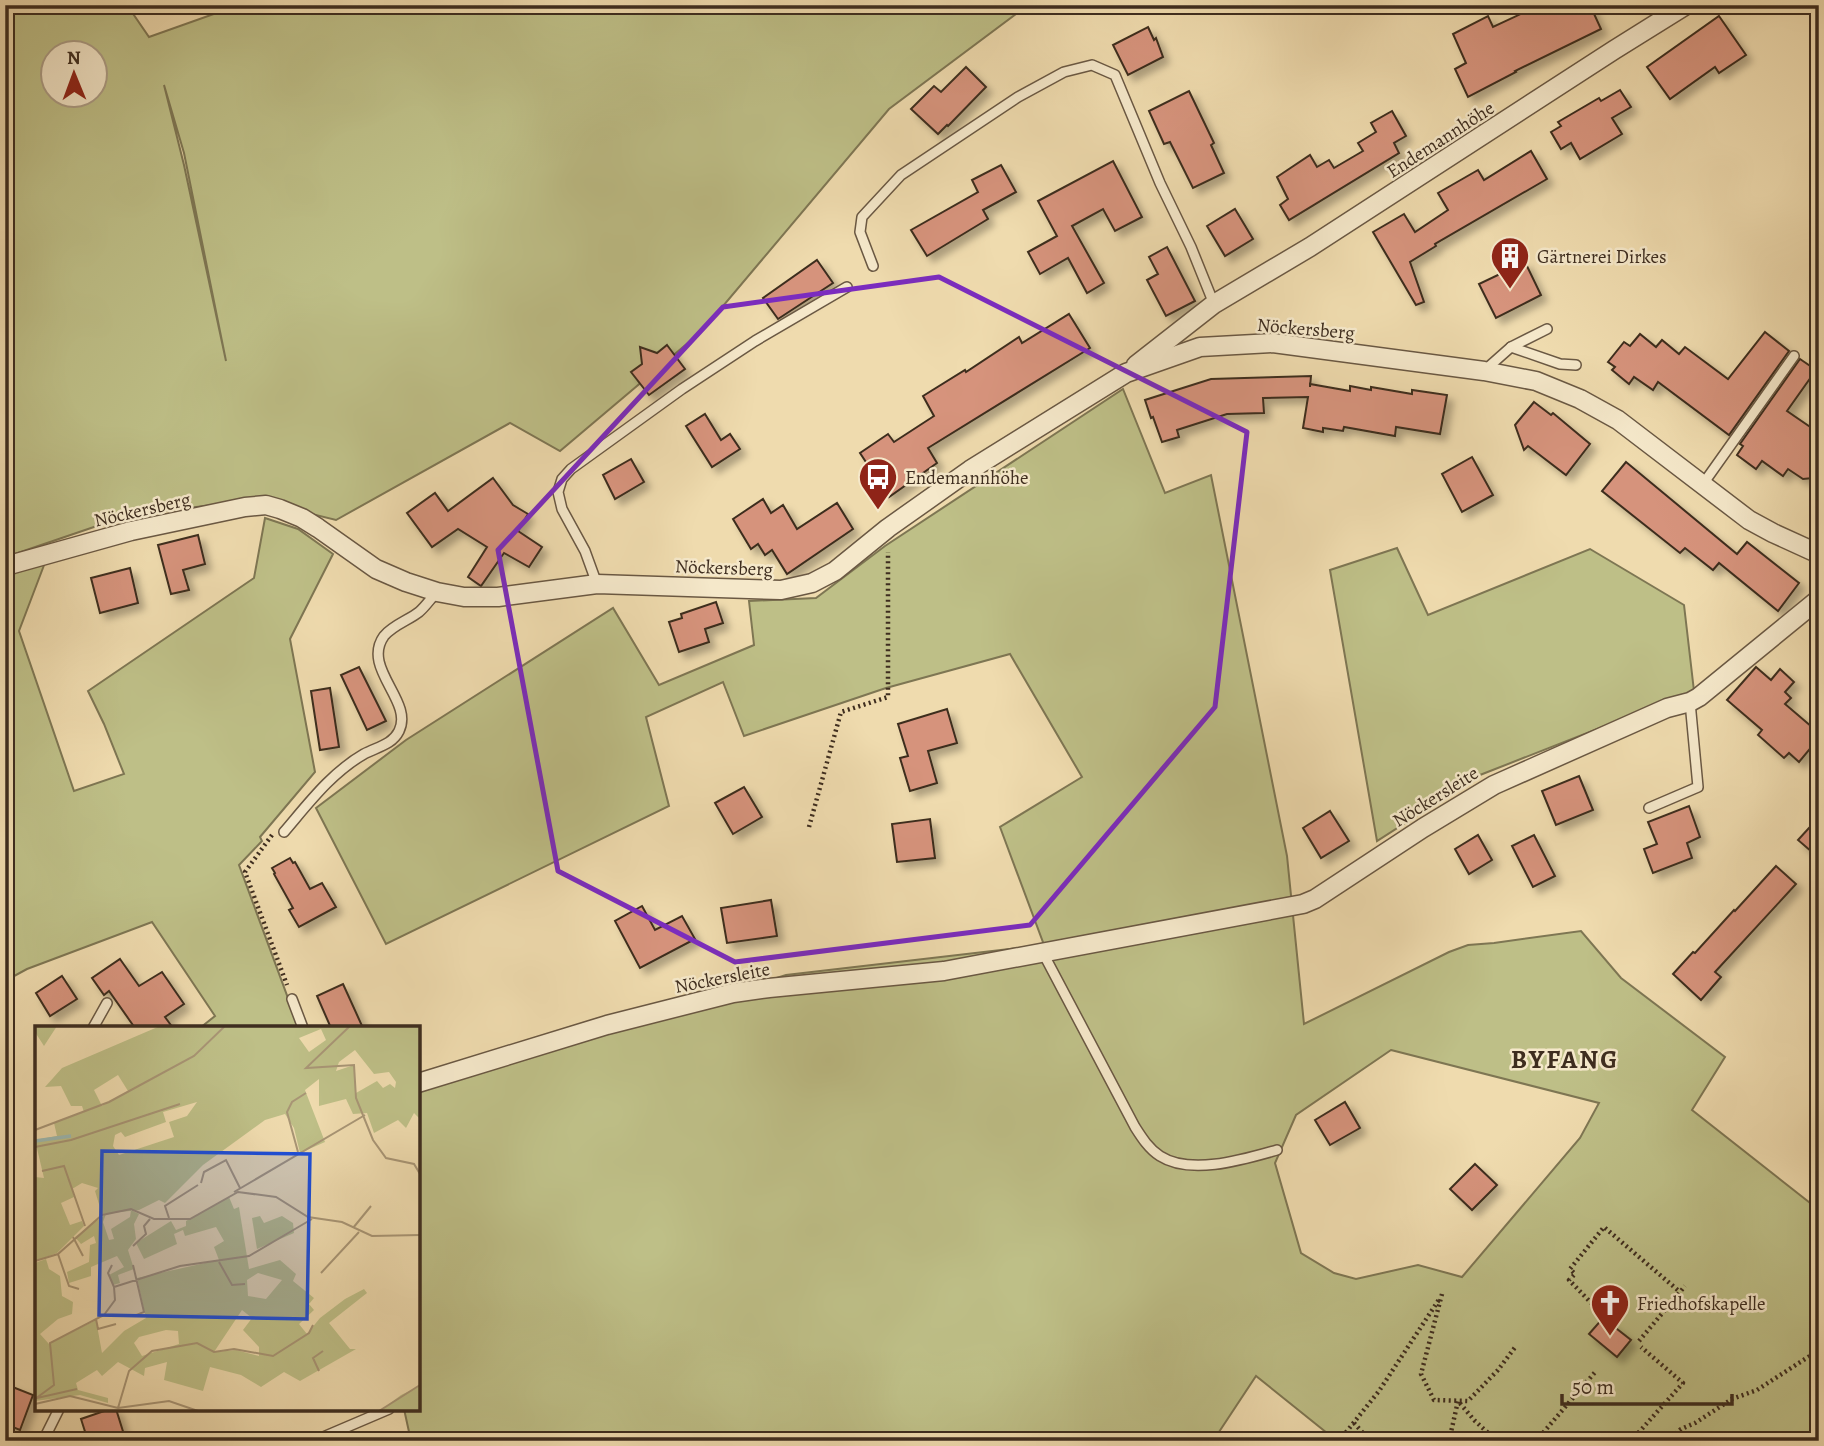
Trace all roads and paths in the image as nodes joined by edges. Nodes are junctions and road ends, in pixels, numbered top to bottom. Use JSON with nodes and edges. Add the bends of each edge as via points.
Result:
{"nodes":[{"id":1,"x":1686,"y":5,"type":"edge"},
{"id":2,"x":873,"y":266,"type":"dead end"},
{"id":3,"x":847,"y":287,"type":"dead end"},
{"id":4,"x":1214,"y":304,"type":"junction"},
{"id":5,"x":1547,"y":329,"type":"dead end"},
{"id":6,"x":1511,"y":347,"type":"junction"},
{"id":7,"x":1794,"y":356,"type":"dead end"},
{"id":8,"x":1576,"y":365,"type":"dead end"},
{"id":9,"x":1484,"y":371,"type":"junction"},
{"id":10,"x":1126,"y":373,"type":"junction"},
{"id":11,"x":1703,"y":484,"type":"junction"},
{"id":12,"x":887,"y":528,"type":"junction"},
{"id":13,"x":1819,"y":554,"type":"edge"},
{"id":14,"x":5,"y":567,"type":"edge"},
{"id":15,"x":597,"y":584,"type":"junction"},
{"id":16,"x":437,"y":592,"type":"junction"},
{"id":17,"x":1819,"y":599,"type":"edge"},
{"id":18,"x":1690,"y":702,"type":"junction"},
{"id":19,"x":1649,"y":808,"type":"dead end"},
{"id":20,"x":809,"y":827,"type":"dead end"},
{"id":21,"x":284,"y":832,"type":"joint"},
{"id":22,"x":1043,"y":953,"type":"junction"},
{"id":23,"x":292,"y":999,"type":"joint"},
{"id":24,"x":107,"y":1003,"type":"dead end"},
{"id":25,"x":94,"y":1026,"type":"edge"},
{"id":26,"x":302,"y":1026,"type":"edge"},
{"id":27,"x":420,"y":1082,"type":"edge"},
{"id":28,"x":1277,"y":1150,"type":"dead end"},
{"id":29,"x":1685,"y":1286,"type":"dead end"},
{"id":30,"x":1680,"y":1292,"type":"junction"},
{"id":31,"x":1600,"y":1312,"type":"dead end"},
{"id":32,"x":1516,"y":1346,"type":"dead end"},
{"id":33,"x":1819,"y":1350,"type":"edge"},
{"id":34,"x":1597,"y":1371,"type":"dead end"},
{"id":35,"x":1458,"y":1401,"type":"junction"},
{"id":36,"x":58,"y":1411,"type":"edge"},
{"id":37,"x":384,"y":1411,"type":"edge"},
{"id":38,"x":1354,"y":1423,"type":"junction"},
{"id":39,"x":43,"y":1441,"type":"edge"},
{"id":40,"x":314,"y":1441,"type":"edge"},
{"id":41,"x":1339,"y":1441,"type":"edge"},
{"id":42,"x":1366,"y":1441,"type":"edge"},
{"id":43,"x":1449,"y":1441,"type":"edge"},
{"id":44,"x":1497,"y":1441,"type":"edge"},
{"id":45,"x":1536,"y":1441,"type":"edge"},
{"id":46,"x":1631,"y":1441,"type":"edge"},
{"id":47,"x":1667,"y":1441,"type":"edge"}],
"edges":[{"from":1,"to":4,"type":"street","name":"Endemannhöhe"},
{"from":2,"to":4,"type":"lane","via":[[860,232],[862,216],[901,175],[1017,97],[1064,72],[1092,65],[1115,75]]},
{"from":3,"to":15,"type":"lane","via":[[682,389],[566,474],[558,492],[562,509]]},
{"from":4,"to":10,"type":"street","name":"Endemannhöhe"},
{"from":5,"to":6,"type":"lane"},
{"from":6,"to":8,"type":"lane","via":[[1560,365]]},
{"from":6,"to":9,"type":"lane"},
{"from":7,"to":11,"type":"lane"},
{"from":9,"to":10,"type":"street","name":"Nöckersberg","via":[[1273,343],[1200,348]]},
{"from":9,"to":11,"type":"street","name":"Nöckersberg","via":[[1536,382],[1580,399],[1618,420]]},
{"from":10,"to":12,"type":"street","name":"Nöckersberg"},
{"from":11,"to":13,"type":"street","name":"Nöckersberg","via":[[1749,520]]},
{"from":12,"to":15,"type":"street","name":"Nöckersberg","via":[[835,571],[812,583],[781,590]]},
{"from":12,"to":20,"type":"path","via":[[888,697],[841,712]]},
{"from":14,"to":16,"type":"street","name":"Nöckersberg","via":[[131,531],[266,506],[318,527],[376,569]]},
{"from":15,"to":16,"type":"street","name":"Nöckersberg","via":[[498,597]]},
{"from":16,"to":21,"type":"lane","via":[[384,637],[378,653],[380,668],[402,713],[400,729],[391,742],[333,777]]},
{"from":17,"to":18,"type":"street","name":"Nöckersleite"},
{"from":18,"to":19,"type":"lane","via":[[1698,787]]},
{"from":18,"to":22,"type":"street","name":"Nöckersleite","via":[[1494,785],[1303,904]]},
{"from":21,"to":23,"type":"path","via":[[280,824],[245,872]]},
{"from":22,"to":27,"type":"street","name":"Nöckersleite","via":[[944,971],[733,993],[607,1025]]},
{"from":22,"to":28,"type":"lane","via":[[1135,1128],[1160,1156],[1177,1163],[1206,1165]]},
{"from":23,"to":26,"type":"lane"},
{"from":24,"to":25,"type":"lane"},
{"from":29,"to":30,"type":"path"},
{"from":30,"to":31,"type":"path","via":[[1604,1227],[1570,1269],[1575,1274],[1569,1280]]},
{"from":30,"to":46,"type":"path","via":[[1640,1344],[1683,1383]]},
{"from":32,"to":35,"type":"path","via":[[1468,1401]]},
{"from":33,"to":47,"type":"path"},
{"from":34,"to":45,"type":"path"},
{"from":35,"to":38,"type":"path","via":[[1434,1400],[1421,1374],[1442,1294]]},
{"from":35,"to":43,"type":"path"},
{"from":35,"to":44,"type":"path"},
{"from":36,"to":39,"type":"lane"},
{"from":37,"to":40,"type":"lane"},
{"from":38,"to":41,"type":"path"},
{"from":38,"to":42,"type":"path"}]}
